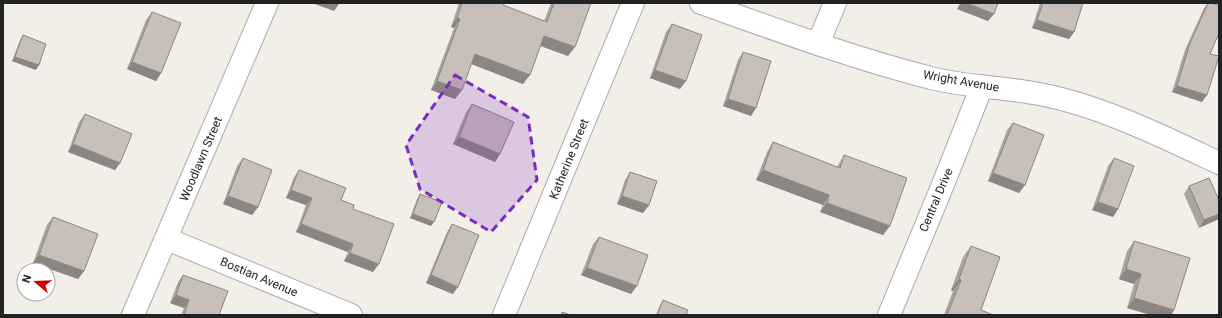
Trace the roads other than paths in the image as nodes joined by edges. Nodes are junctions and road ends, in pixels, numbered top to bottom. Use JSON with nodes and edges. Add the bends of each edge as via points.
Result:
{"nodes":[{"id":1,"x":267,"y":3,"type":"edge"},
{"id":2,"x":633,"y":3,"type":"edge"},
{"id":3,"x":701,"y":3,"type":"edge"},
{"id":4,"x":835,"y":3,"type":"edge"},
{"id":5,"x":818,"y":44,"type":"junction"},
{"id":6,"x":982,"y":86,"type":"junction"},
{"id":7,"x":1219,"y":163,"type":"edge"},
{"id":8,"x":167,"y":239,"type":"junction"},
{"id":9,"x":133,"y":315,"type":"edge"},
{"id":10,"x":350,"y":315,"type":"edge"},
{"id":11,"x":504,"y":315,"type":"edge"},
{"id":12,"x":889,"y":315,"type":"edge"}],
"edges":[{"from":1,"to":8,"type":"street","name":"Woodlawn Street"},
{"from":2,"to":11,"type":"street","name":"Katherine Street"},
{"from":3,"to":5,"type":"street","name":"Wright Avenue"},
{"from":4,"to":5,"type":"street"},
{"from":5,"to":6,"type":"street","name":"Wright Avenue","via":[[932,78]]},
{"from":6,"to":7,"type":"street","name":"Wright Avenue","via":[[1039,94],[1077,103]]},
{"from":6,"to":12,"type":"street","name":"Central Drive"},
{"from":8,"to":9,"type":"street","name":"Woodlawn Street"},
{"from":8,"to":10,"type":"street","name":"Bostian Avenue"}]}
